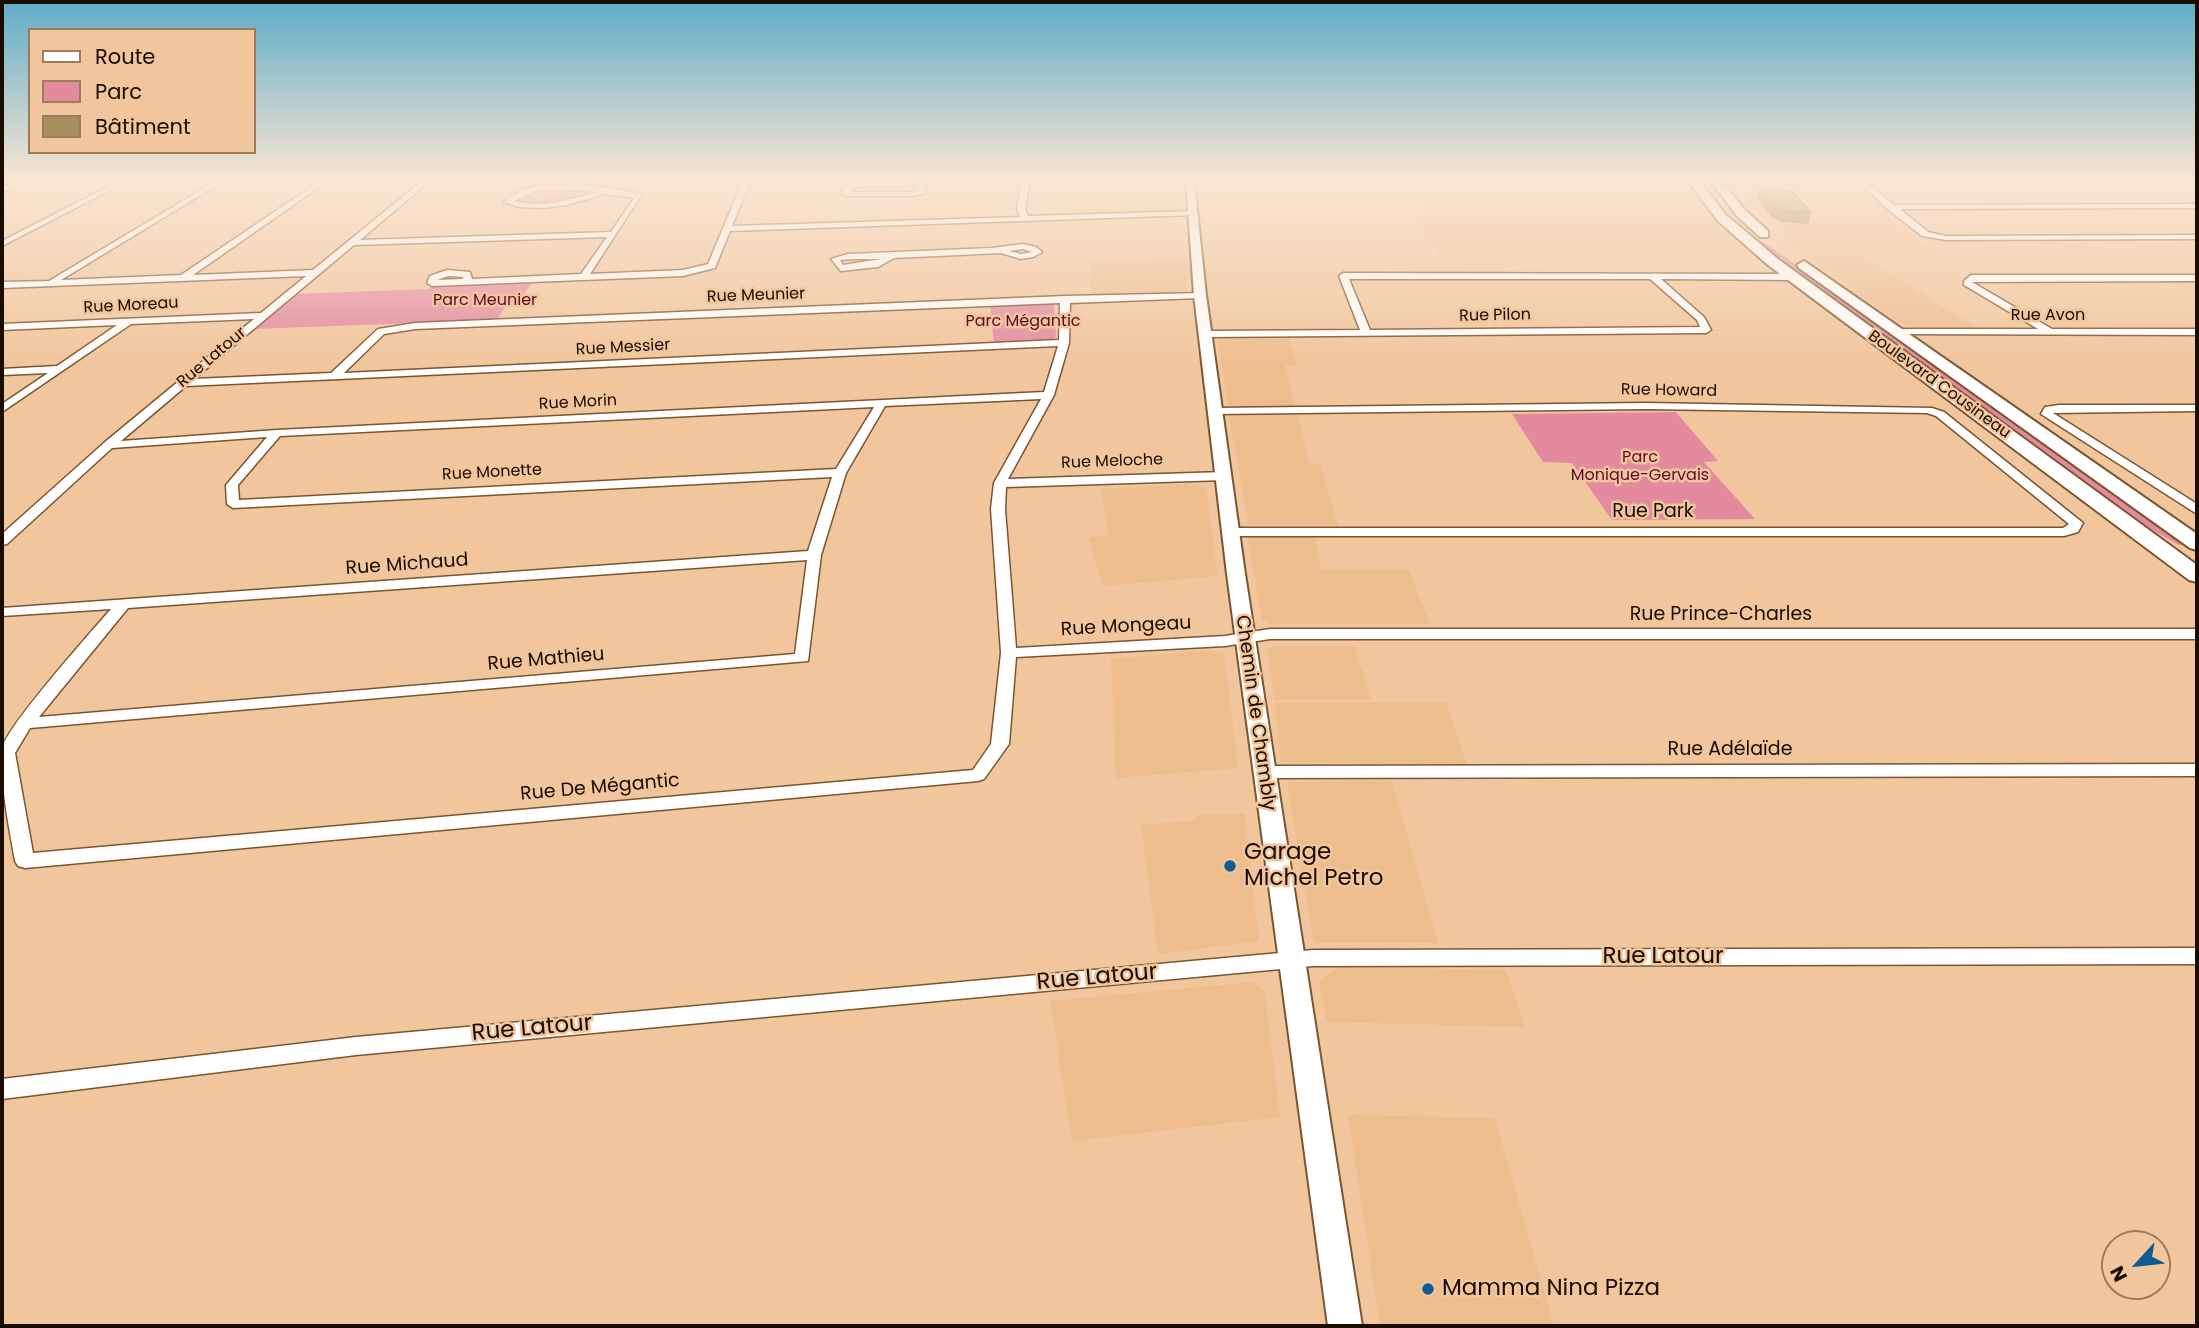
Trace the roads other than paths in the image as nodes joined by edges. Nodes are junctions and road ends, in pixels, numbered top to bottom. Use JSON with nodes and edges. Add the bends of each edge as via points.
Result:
{"nodes":[{"id":1,"x":117,"y":243,"type":"edge"},
{"id":2,"x":234,"y":243,"type":"edge"},
{"id":3,"x":352,"y":243,"type":"edge"},
{"id":4,"x":607,"y":243,"type":"edge"},
{"id":5,"x":723,"y":243,"type":"edge"},
{"id":6,"x":950,"y":243,"type":"edge"},
{"id":7,"x":1196,"y":243,"type":"edge"},
{"id":8,"x":1752,"y":243,"type":"edge"},
{"id":9,"x":1774,"y":243,"type":"edge"},
{"id":10,"x":951,"y":251,"type":"junction"},
{"id":11,"x":1004,"y":251,"type":"dead end"},
{"id":12,"x":891,"y":257,"type":"junction"},
{"id":13,"x":316,"y":273,"type":"junction"},
{"id":14,"x":184,"y":277,"type":"junction"},
{"id":15,"x":584,"y":277,"type":"junction"},
{"id":16,"x":1653,"y":277,"type":"junction"},
{"id":17,"x":1793,"y":277,"type":"junction"},
{"id":18,"x":2197,"y":278,"type":"edge"},
{"id":19,"x":466,"y":280,"type":"dead end"},
{"id":20,"x":51,"y":283,"type":"junction"},
{"id":21,"x":2,"y":285,"type":"edge"},
{"id":22,"x":1200,"y":295,"type":"junction"},
{"id":23,"x":1065,"y":299,"type":"junction"},
{"id":24,"x":261,"y":316,"type":"junction"},
{"id":25,"x":128,"y":321,"type":"junction"},
{"id":26,"x":2,"y":327,"type":"edge"},
{"id":27,"x":1899,"y":332,"type":"junction"},
{"id":28,"x":2050,"y":332,"type":"junction"},
{"id":29,"x":2197,"y":332,"type":"edge"},
{"id":30,"x":1366,"y":333,"type":"junction"},
{"id":31,"x":1207,"y":334,"type":"junction"},
{"id":32,"x":1064,"y":343,"type":"junction"},
{"id":33,"x":60,"y":369,"type":"junction"},
{"id":34,"x":2,"y":372,"type":"edge"},
{"id":35,"x":333,"y":377,"type":"junction"},
{"id":36,"x":183,"y":383,"type":"junction"},
{"id":37,"x":1049,"y":395,"type":"junction"},
{"id":38,"x":881,"y":404,"type":"junction"},
{"id":39,"x":2197,"y":408,"type":"edge"},
{"id":40,"x":2,"y":409,"type":"edge"},
{"id":41,"x":1216,"y":411,"type":"junction"},
{"id":42,"x":277,"y":433,"type":"junction"},
{"id":43,"x":109,"y":445,"type":"junction"},
{"id":44,"x":840,"y":473,"type":"junction"},
{"id":45,"x":1224,"y":476,"type":"junction"},
{"id":46,"x":1000,"y":483,"type":"junction"},
{"id":47,"x":2197,"y":510,"type":"edge"},
{"id":48,"x":2073,"y":529,"type":"joint"},
{"id":49,"x":1232,"y":531,"type":"junction"},
{"id":50,"x":2,"y":541,"type":"edge"},
{"id":51,"x":2197,"y":544,"type":"edge"},
{"id":52,"x":814,"y":555,"type":"junction"},
{"id":53,"x":2197,"y":575,"type":"edge"},
{"id":54,"x":123,"y":604,"type":"junction"},
{"id":55,"x":2,"y":612,"type":"edge"},
{"id":56,"x":2197,"y":634,"type":"edge"},
{"id":57,"x":1245,"y":638,"type":"junction"},
{"id":58,"x":1009,"y":653,"type":"junction"},
{"id":59,"x":25,"y":723,"type":"junction"},
{"id":60,"x":2197,"y":770,"type":"edge"},
{"id":61,"x":1264,"y":772,"type":"junction"},
{"id":62,"x":2197,"y":956,"type":"edge"},
{"id":63,"x":1290,"y":960,"type":"junction"},
{"id":64,"x":2,"y":1089,"type":"edge"},
{"id":65,"x":1345,"y":1326,"type":"edge"}],
"edges":[{"from":1,"to":20,"type":"street"},
{"from":2,"to":14,"type":"street"},
{"from":3,"to":13,"type":"street","name":"Rue Latour"},
{"from":4,"to":15,"type":"street"},
{"from":5,"to":15,"type":"street","via":[[712,266],[684,273]]},
{"from":6,"to":10,"type":"street"},
{"from":7,"to":22,"type":"street","name":"Chemin de Chambly"},
{"from":8,"to":17,"type":"main road","name":"Boulevard Cousineau"},
{"from":9,"to":27,"type":"main road","name":"Boulevard Cousineau"},
{"from":10,"to":11,"type":"street"},
{"from":10,"to":12,"type":"street"},
{"from":12,"to":12,"type":"street","via":[[847,256],[835,259],[841,268],[878,264]]},
{"from":13,"to":14,"type":"street"},
{"from":13,"to":24,"type":"street","name":"Rue Latour"},
{"from":14,"to":20,"type":"street"},
{"from":15,"to":19,"type":"street"},
{"from":16,"to":17,"type":"street"},
{"from":16,"to":30,"type":"street","via":[[1343,276]]},
{"from":16,"to":30,"type":"street","name":"Rue Pilon","via":[[1701,318],[1706,330]]},
{"from":17,"to":53,"type":"main road","name":"Boulevard Cousineau"},
{"from":18,"to":28,"type":"street","via":[[1972,278],[1967,283]]},
{"from":20,"to":21,"type":"street"},
{"from":22,"to":23,"type":"street","name":"Rue Meunier"},
{"from":22,"to":31,"type":"street","name":"Chemin de Chambly"},
{"from":23,"to":32,"type":"street","name":"Rue De Mégantic"},
{"from":23,"to":35,"type":"street","name":"Rue Meunier","via":[[403,328],[381,331]]},
{"from":24,"to":25,"type":"street","name":"Rue Moreau"},
{"from":24,"to":36,"type":"street","name":"Rue Latour"},
{"from":25,"to":26,"type":"street","name":"Rue Moreau"},
{"from":25,"to":33,"type":"street"},
{"from":27,"to":28,"type":"street","name":"Rue Avon"},
{"from":27,"to":51,"type":"main road","name":"Boulevard Cousineau"},
{"from":28,"to":29,"type":"street","name":"Rue Avon"},
{"from":30,"to":31,"type":"street","name":"Rue Pilon"},
{"from":31,"to":41,"type":"street","name":"Chemin de Chambly"},
{"from":32,"to":35,"type":"street","name":"Rue Messier"},
{"from":32,"to":37,"type":"street","name":"Rue De Mégantic"},
{"from":33,"to":34,"type":"street"},
{"from":33,"to":40,"type":"street"},
{"from":35,"to":36,"type":"street","name":"Rue Messier"},
{"from":36,"to":43,"type":"street","name":"Rue Latour"},
{"from":37,"to":38,"type":"street","name":"Rue Morin"},
{"from":37,"to":46,"type":"street","name":"Rue De Mégantic"},
{"from":38,"to":42,"type":"street","name":"Rue Morin"},
{"from":38,"to":44,"type":"street","name":"Rue Mathieu"},
{"from":39,"to":47,"type":"street","via":[[2049,410],[2047,414]]},
{"from":41,"to":45,"type":"street","name":"Chemin de Chambly"},
{"from":41,"to":48,"type":"street","name":"Rue Howard","via":[[1633,406],[1928,410],[1940,414],[2048,499],[2076,523]]},
{"from":42,"to":43,"type":"street","name":"Rue Morin"},
{"from":42,"to":44,"type":"street","name":"Rue Monette","via":[[232,485],[233,504]]},
{"from":43,"to":50,"type":"street","name":"Rue Latour"},
{"from":44,"to":52,"type":"street","name":"Rue Mathieu"},
{"from":45,"to":46,"type":"street","name":"Rue Meloche"},
{"from":45,"to":49,"type":"street","name":"Chemin de Chambly"},
{"from":46,"to":58,"type":"street","name":"Rue De Mégantic"},
{"from":48,"to":49,"type":"street","name":"Rue Park"},
{"from":49,"to":57,"type":"street","name":"Chemin de Chambly"},
{"from":52,"to":54,"type":"street","name":"Rue Michaud"},
{"from":52,"to":59,"type":"street","name":"Rue Mathieu","via":[[802,658]]},
{"from":54,"to":55,"type":"street","name":"Rue Michaud"},
{"from":54,"to":59,"type":"street","name":"Rue De Mégantic"},
{"from":56,"to":57,"type":"street","name":"Rue Prince-Charles","via":[[1270,634]]},
{"from":57,"to":58,"type":"street","name":"Rue Mongeau"},
{"from":57,"to":61,"type":"street","name":"Chemin de Chambly"},
{"from":58,"to":59,"type":"street","name":"Rue De Mégantic","via":[[1000,744],[978,775],[25,860],[6,753]]},
{"from":60,"to":61,"type":"street","name":"Rue Adélaïde"},
{"from":61,"to":63,"type":"street","name":"Chemin de Chambly"},
{"from":62,"to":63,"type":"street","name":"Rue Latour"},
{"from":63,"to":64,"type":"street","name":"Rue Latour","via":[[370,1044]]},
{"from":63,"to":65,"type":"street","name":"Chemin de Chambly"}]}
